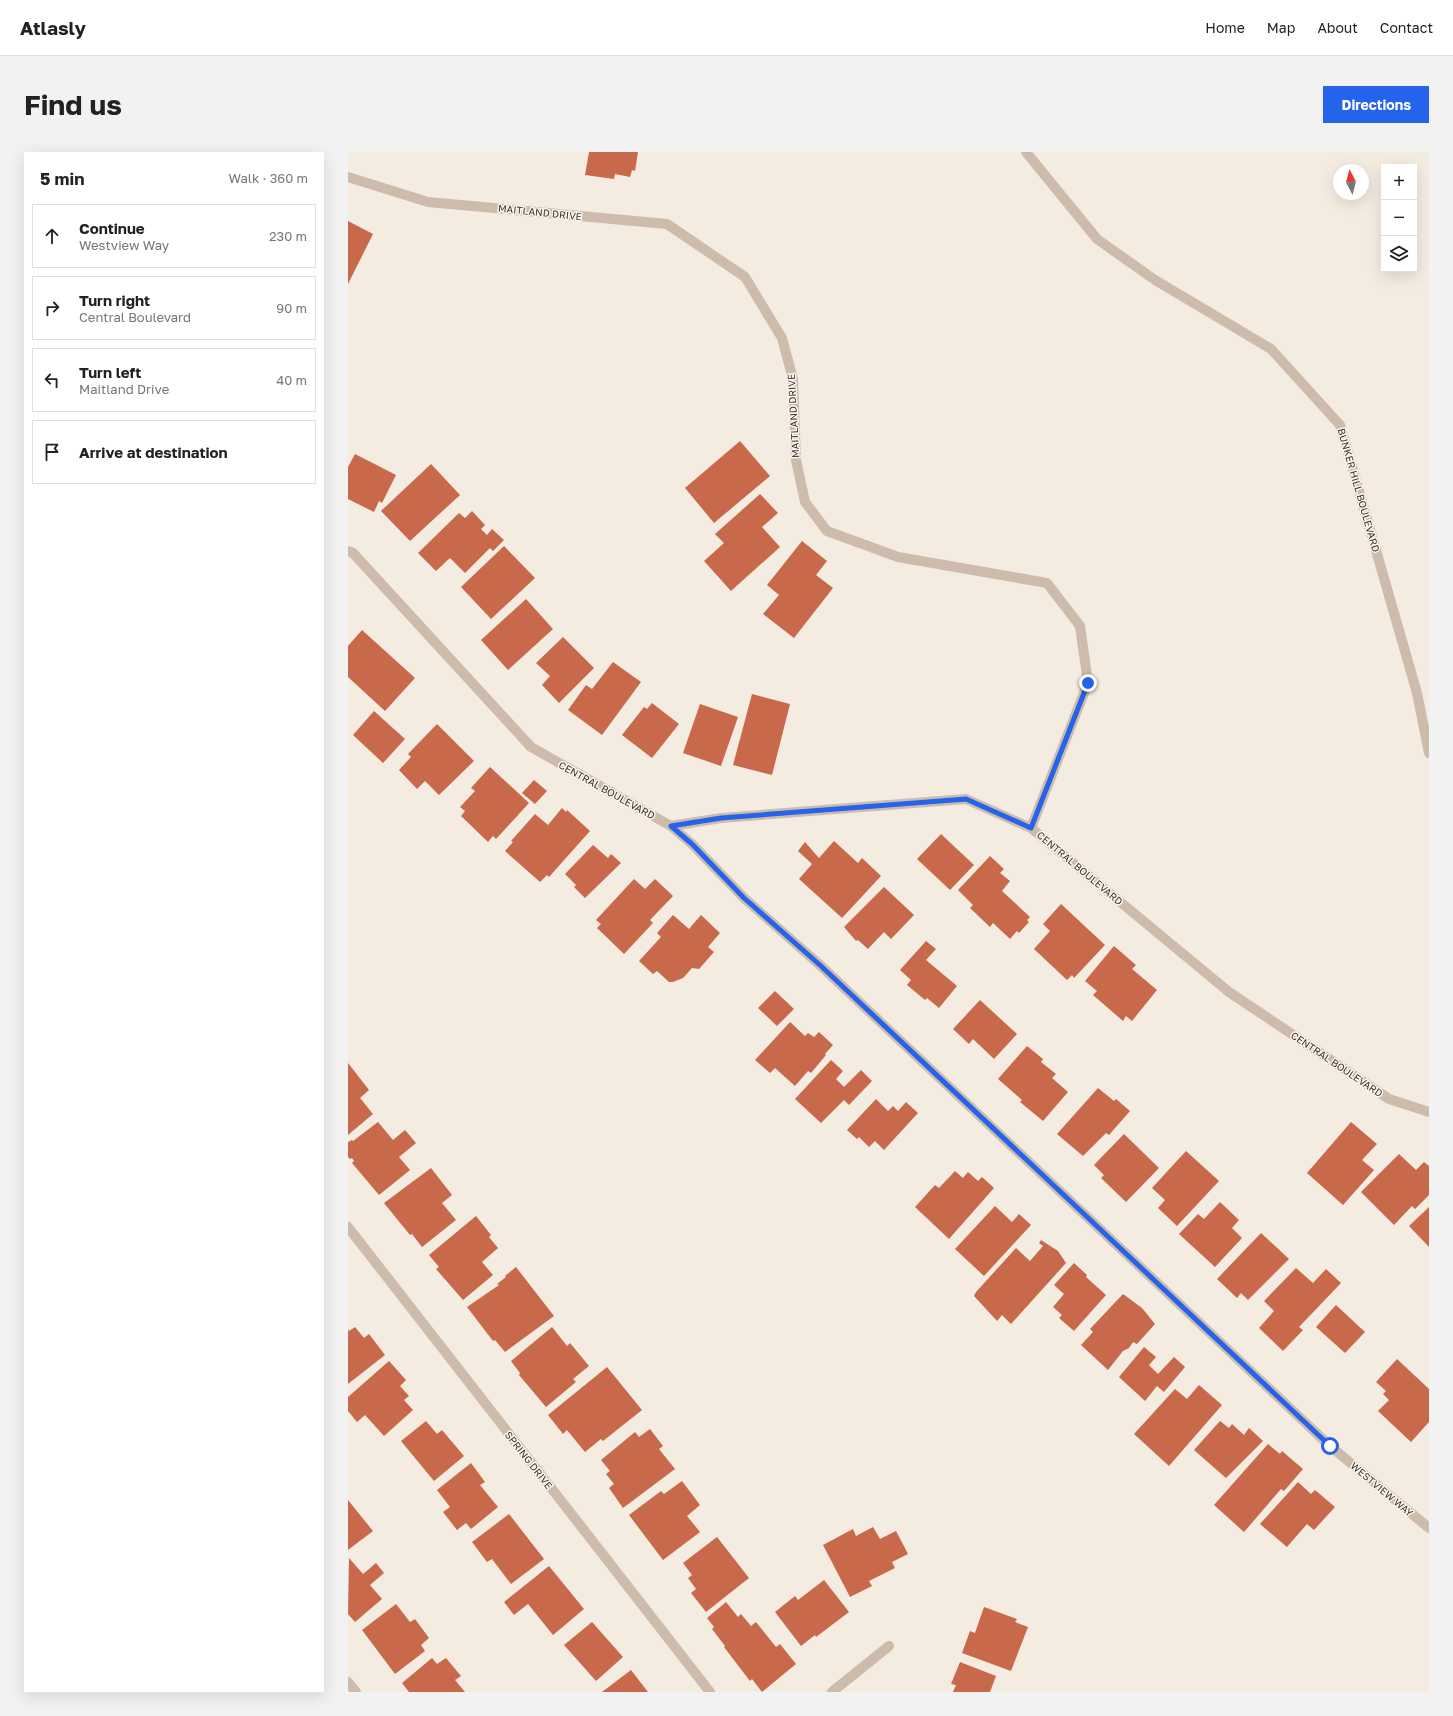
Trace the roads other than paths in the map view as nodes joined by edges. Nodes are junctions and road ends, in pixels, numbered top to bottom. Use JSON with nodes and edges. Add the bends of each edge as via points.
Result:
{"nodes":[{"id":1,"x":1026,"y":152,"type":"edge"},
{"id":2,"x":348,"y":177,"type":"edge"},
{"id":3,"x":348,"y":551,"type":"edge"},
{"id":4,"x":1429,"y":753,"type":"edge"},
{"id":5,"x":671,"y":826,"type":"junction"},
{"id":6,"x":1031,"y":828,"type":"junction"},
{"id":7,"x":1429,"y":1112,"type":"edge"},
{"id":8,"x":348,"y":1227,"type":"edge"},
{"id":9,"x":1429,"y":1528,"type":"edge"},
{"id":10,"x":889,"y":1646,"type":"dead end"},
{"id":11,"x":348,"y":1682,"type":"edge"},
{"id":12,"x":356,"y":1692,"type":"edge"},
{"id":13,"x":710,"y":1692,"type":"edge"},
{"id":14,"x":832,"y":1692,"type":"edge"}],
"edges":[{"from":1,"to":4,"type":"street","name":"BUNKER HILL BOULEVARD","via":[[1097,239],[1155,280],[1271,349],[1340,425],[1417,693]]},
{"from":2,"to":6,"type":"street","name":"MAITLAND DRIVE","via":[[428,202],[667,224],[745,277],[782,338],[793,379],[796,460],[805,502],[827,531],[898,557],[1046,584],[1080,626],[1088,683]]},
{"from":3,"to":5,"type":"street","name":"CENTRAL BOULEVARD","via":[[531,747]]},
{"from":5,"to":6,"type":"street","name":"CENTRAL BOULEVARD","via":[[721,818],[966,799]]},
{"from":5,"to":9,"type":"street","name":"WESTVIEW WAY","via":[[744,898],[827,971],[1330,1446]]},
{"from":6,"to":7,"type":"street","name":"CENTRAL BOULEVARD","via":[[1229,992],[1389,1099]]},
{"from":8,"to":13,"type":"street","name":"SPRING DRIVE"},
{"from":10,"to":14,"type":"street"},
{"from":11,"to":12,"type":"street"}]}
